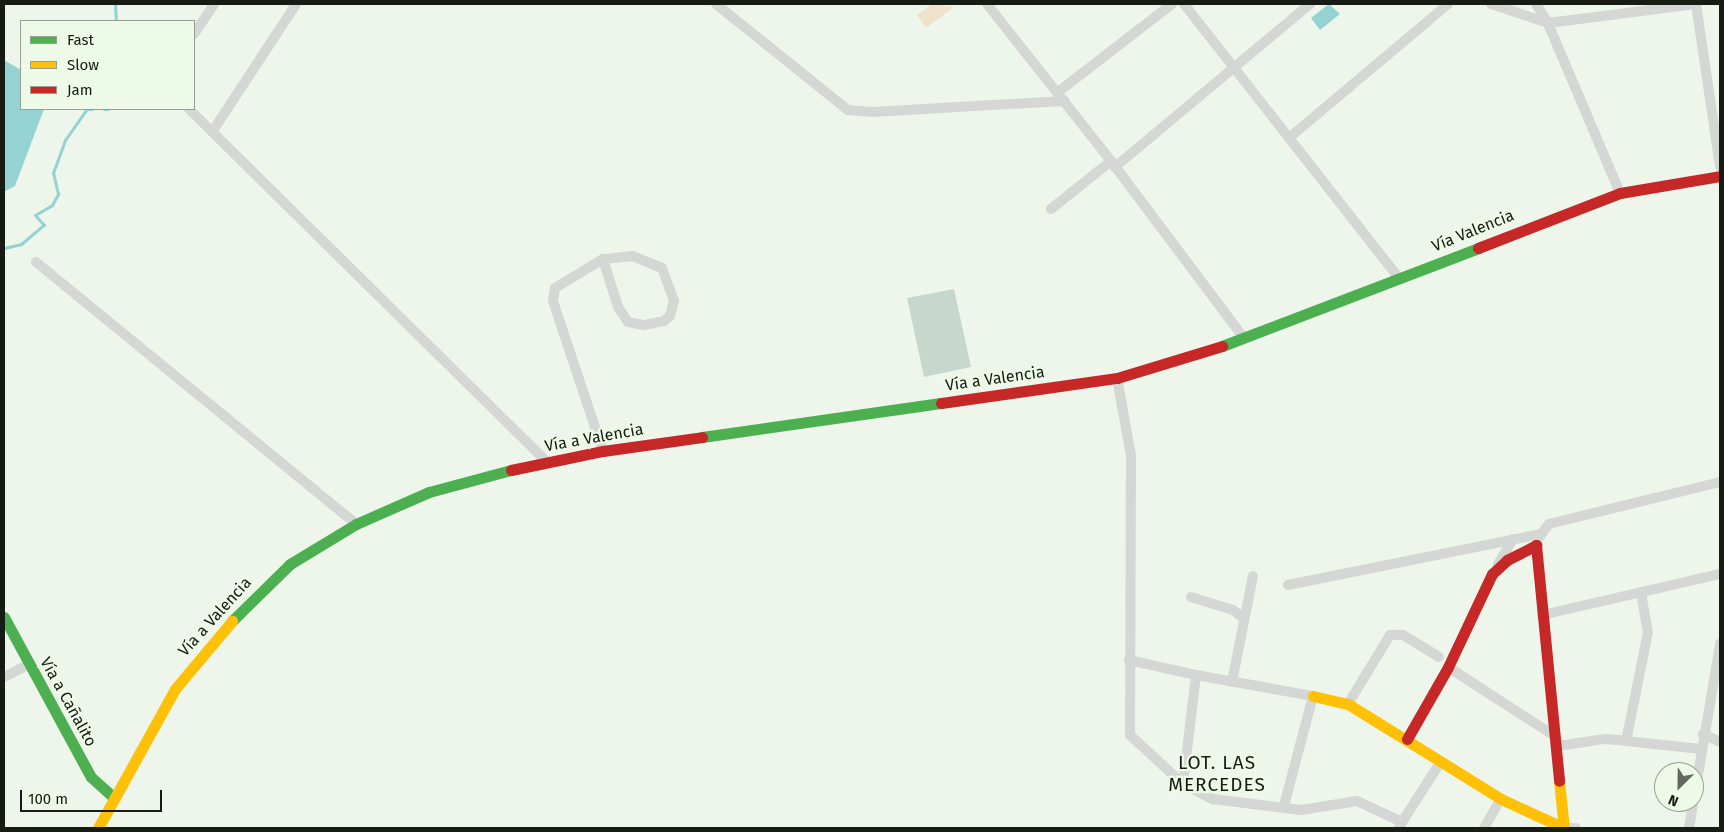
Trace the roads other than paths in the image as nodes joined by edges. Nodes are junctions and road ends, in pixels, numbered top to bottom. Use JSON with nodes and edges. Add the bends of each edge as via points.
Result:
{"nodes":[{"id":1,"x":214,"y":4,"type":"edge"},
{"id":2,"x":716,"y":4,"type":"edge"},
{"id":3,"x":987,"y":4,"type":"edge"},
{"id":4,"x":1172,"y":4,"type":"edge"},
{"id":5,"x":1184,"y":4,"type":"edge"},
{"id":6,"x":1310,"y":4,"type":"edge"},
{"id":7,"x":1448,"y":4,"type":"edge"},
{"id":8,"x":1491,"y":4,"type":"edge"},
{"id":9,"x":1536,"y":4,"type":"edge"},
{"id":10,"x":1696,"y":4,"type":"edge"},
{"id":11,"x":293,"y":5,"type":"edge"},
{"id":12,"x":1548,"y":22,"type":"junction"},
{"id":13,"x":195,"y":32,"type":"edge"},
{"id":14,"x":1234,"y":67,"type":"junction"},
{"id":15,"x":1058,"y":92,"type":"junction"},
{"id":16,"x":1065,"y":101,"type":"junction"},
{"id":17,"x":190,"y":110,"type":"edge"},
{"id":18,"x":214,"y":129,"type":"junction"},
{"id":19,"x":1289,"y":138,"type":"junction"},
{"id":20,"x":1113,"y":164,"type":"junction"},
{"id":21,"x":1720,"y":166,"type":"edge"},
{"id":22,"x":1720,"y":176,"type":"edge"},
{"id":23,"x":1620,"y":193,"type":"junction"},
{"id":24,"x":1051,"y":209,"type":"dead end"},
{"id":25,"x":602,"y":259,"type":"junction"},
{"id":26,"x":36,"y":262,"type":"dead end"},
{"id":27,"x":1399,"y":278,"type":"junction"},
{"id":28,"x":1244,"y":338,"type":"junction"},
{"id":29,"x":1118,"y":378,"type":"junction"},
{"id":30,"x":603,"y":451,"type":"junction"},
{"id":31,"x":547,"y":462,"type":"junction"},
{"id":32,"x":1720,"y":482,"type":"edge"},
{"id":33,"x":356,"y":524,"type":"junction"},
{"id":34,"x":1512,"y":539,"type":"junction"},
{"id":35,"x":1538,"y":539,"type":"junction"},
{"id":36,"x":1492,"y":574,"type":"junction"},
{"id":37,"x":1720,"y":574,"type":"edge"},
{"id":38,"x":1253,"y":576,"type":"dead end"},
{"id":39,"x":1288,"y":585,"type":"dead end"},
{"id":40,"x":1641,"y":593,"type":"junction"},
{"id":41,"x":1191,"y":597,"type":"dead end"},
{"id":42,"x":1542,"y":615,"type":"junction"},
{"id":43,"x":4,"y":617,"type":"edge"},
{"id":44,"x":1244,"y":619,"type":"junction"},
{"id":45,"x":1720,"y":644,"type":"edge"},
{"id":46,"x":1438,"y":657,"type":"dead end"},
{"id":47,"x":1129,"y":660,"type":"junction"},
{"id":48,"x":29,"y":664,"type":"junction"},
{"id":49,"x":1448,"y":667,"type":"junction"},
{"id":50,"x":1196,"y":675,"type":"junction"},
{"id":51,"x":4,"y":677,"type":"edge"},
{"id":52,"x":1232,"y":682,"type":"junction"},
{"id":53,"x":1313,"y":696,"type":"junction"},
{"id":54,"x":1348,"y":704,"type":"junction"},
{"id":55,"x":1703,"y":734,"type":"junction"},
{"id":56,"x":1407,"y":739,"type":"junction"},
{"id":57,"x":1626,"y":741,"type":"junction"},
{"id":58,"x":1557,"y":742,"type":"junction"},
{"id":59,"x":1720,"y":742,"type":"edge"},
{"id":60,"x":1701,"y":749,"type":"junction"},
{"id":61,"x":1440,"y":763,"type":"junction"},
{"id":62,"x":1183,"y":784,"type":"junction"},
{"id":63,"x":113,"y":797,"type":"junction"},
{"id":64,"x":1501,"y":799,"type":"junction"},
{"id":65,"x":1284,"y":806,"type":"junction"},
{"id":66,"x":1400,"y":825,"type":"edge"},
{"id":67,"x":98,"y":828,"type":"edge"},
{"id":68,"x":1484,"y":828,"type":"edge"},
{"id":69,"x":1570,"y":828,"type":"edge"},
{"id":70,"x":1689,"y":828,"type":"edge"}],
"edges":[{"from":1,"to":13,"type":"street"},
{"from":2,"to":16,"type":"street","via":[[848,110],[872,112]]},
{"from":3,"to":15,"type":"street"},
{"from":4,"to":15,"type":"street"},
{"from":5,"to":14,"type":"street"},
{"from":6,"to":14,"type":"street"},
{"from":7,"to":19,"type":"street"},
{"from":8,"to":12,"type":"street"},
{"from":9,"to":12,"type":"street"},
{"from":10,"to":12,"type":"street"},
{"from":10,"to":21,"type":"street"},
{"from":11,"to":18,"type":"street"},
{"from":12,"to":23,"type":"street"},
{"from":14,"to":19,"type":"street"},
{"from":14,"to":20,"type":"street"},
{"from":15,"to":16,"type":"street"},
{"from":16,"to":20,"type":"street"},
{"from":17,"to":18,"type":"street"},
{"from":18,"to":31,"type":"street"},
{"from":19,"to":27,"type":"street"},
{"from":20,"to":24,"type":"street"},
{"from":20,"to":28,"type":"street"},
{"from":22,"to":23,"type":"main road","name":"Vía Valencia"},
{"from":23,"to":27,"type":"main road","name":"Vía Valencia"},
{"from":25,"to":25,"type":"street","via":[[643,257],[662,268],[674,301],[670,316],[644,325],[622,318]]},
{"from":25,"to":30,"type":"street","via":[[555,288],[553,301]]},
{"from":26,"to":33,"type":"street"},
{"from":27,"to":28,"type":"main road","name":"Vía Valencia"},
{"from":28,"to":29,"type":"main road","name":"Vía a Valencia"},
{"from":29,"to":30,"type":"main road","name":"Vía a Valencia"},
{"from":29,"to":47,"type":"street","via":[[1131,456]]},
{"from":30,"to":31,"type":"main road","name":"Vía a Valencia"},
{"from":31,"to":33,"type":"main road","name":"Vía a Valencia","via":[[452,484]]},
{"from":32,"to":35,"type":"street","via":[[1549,524]]},
{"from":33,"to":63,"type":"main road","name":"Vía a Valencia","via":[[290,564],[266,584],[195,662]]},
{"from":34,"to":35,"type":"street"},
{"from":34,"to":36,"type":"street"},
{"from":34,"to":39,"type":"street"},
{"from":35,"to":36,"type":"main road"},
{"from":35,"to":42,"type":"main road"},
{"from":36,"to":49,"type":"main road"},
{"from":37,"to":40,"type":"street"},
{"from":38,"to":44,"type":"street"},
{"from":40,"to":42,"type":"street"},
{"from":40,"to":57,"type":"street","via":[[1648,632]]},
{"from":41,"to":44,"type":"street","via":[[1233,610]]},
{"from":42,"to":58,"type":"main road"},
{"from":43,"to":48,"type":"main road","name":"Vía a Cañalito"},
{"from":44,"to":52,"type":"street"},
{"from":45,"to":55,"type":"street"},
{"from":46,"to":54,"type":"street","via":[[1403,635],[1390,636]]},
{"from":47,"to":50,"type":"street"},
{"from":47,"to":62,"type":"street","via":[[1130,735]]},
{"from":48,"to":51,"type":"street"},
{"from":48,"to":63,"type":"main road","name":"Vía a Cañalito","via":[[91,777]]},
{"from":49,"to":56,"type":"main road"},
{"from":49,"to":58,"type":"street"},
{"from":50,"to":52,"type":"street"},
{"from":50,"to":62,"type":"street"},
{"from":52,"to":53,"type":"street"},
{"from":53,"to":54,"type":"main road"},
{"from":53,"to":65,"type":"street"},
{"from":54,"to":56,"type":"main road"},
{"from":55,"to":59,"type":"street"},
{"from":55,"to":60,"type":"street"},
{"from":56,"to":61,"type":"main road"},
{"from":57,"to":58,"type":"street"},
{"from":57,"to":60,"type":"street"},
{"from":58,"to":69,"type":"main road"},
{"from":60,"to":70,"type":"street"},
{"from":61,"to":64,"type":"main road"},
{"from":61,"to":66,"type":"street"},
{"from":62,"to":65,"type":"street","via":[[1223,801]]},
{"from":63,"to":67,"type":"main road","name":"Vía a Valencia"},
{"from":64,"to":68,"type":"street"},
{"from":64,"to":69,"type":"main road"},
{"from":65,"to":66,"type":"street","via":[[1301,810],[1357,801]]}]}
